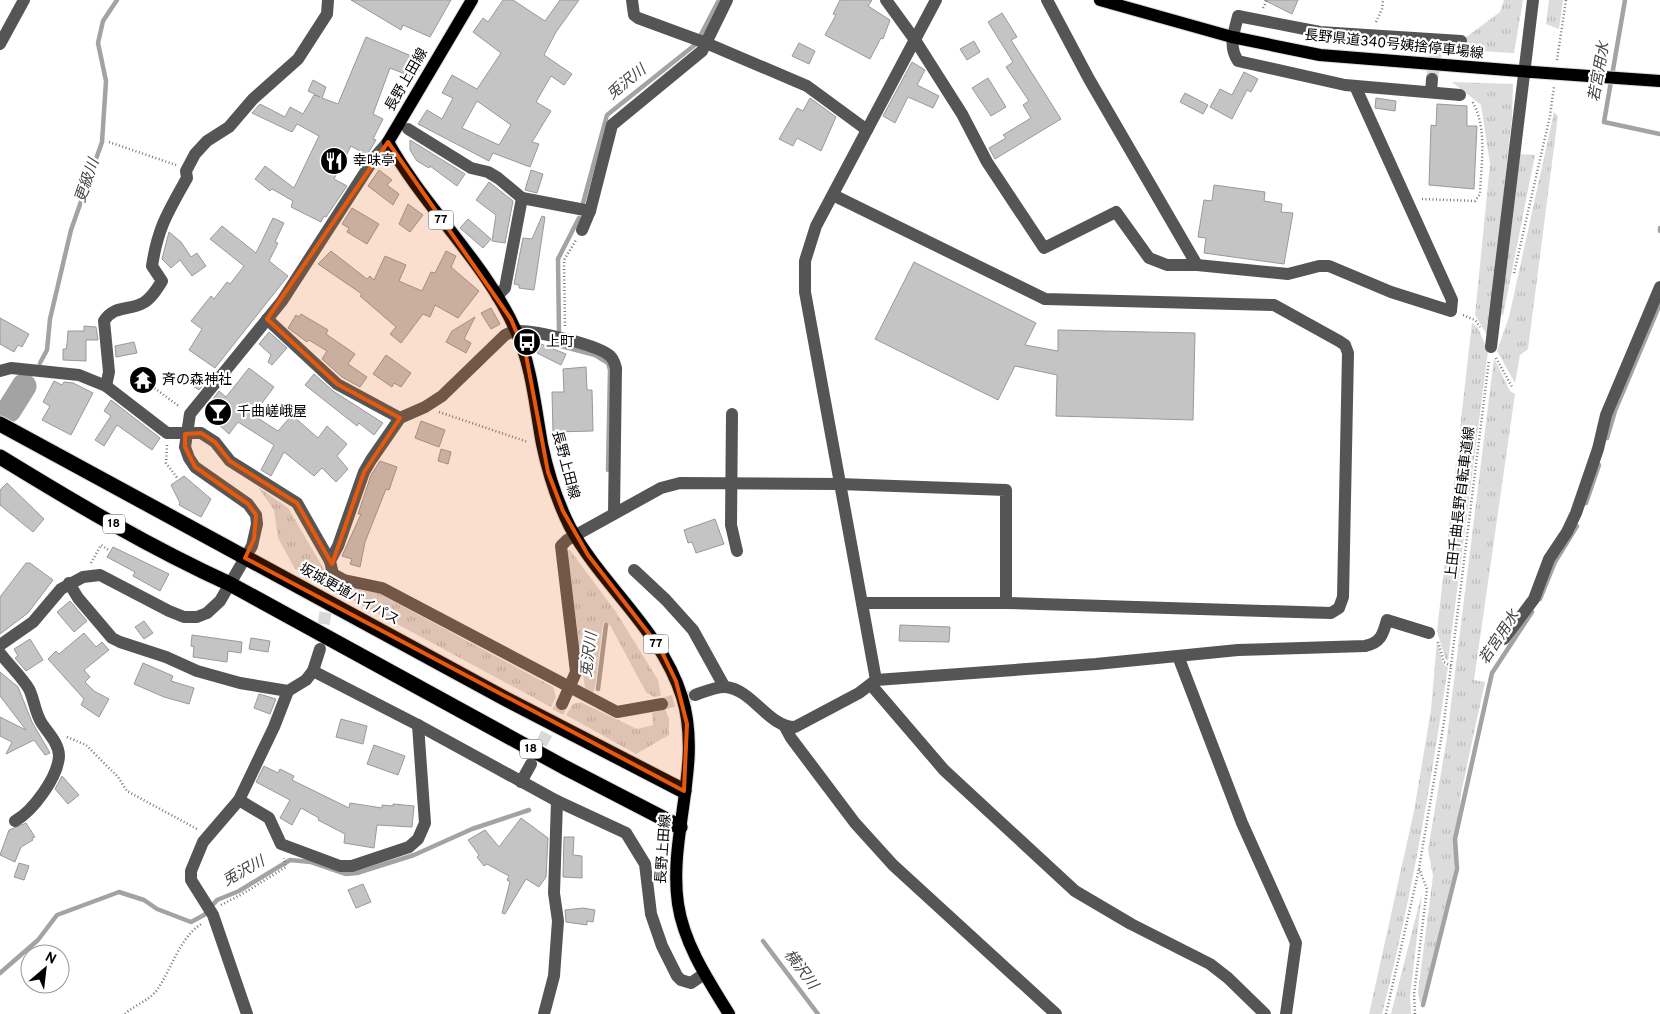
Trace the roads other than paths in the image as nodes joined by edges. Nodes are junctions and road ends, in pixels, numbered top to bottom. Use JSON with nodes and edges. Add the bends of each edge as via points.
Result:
{"nodes":[{"id":1,"x":24,"y":0,"type":"edge"},
{"id":2,"x":328,"y":0,"type":"edge"},
{"id":3,"x":472,"y":0,"type":"edge"},
{"id":4,"x":726,"y":0,"type":"edge"},
{"id":5,"x":886,"y":0,"type":"edge"},
{"id":6,"x":936,"y":0,"type":"edge"},
{"id":7,"x":1047,"y":0,"type":"edge"},
{"id":8,"x":1100,"y":0,"type":"edge"},
{"id":9,"x":1533,"y":0,"type":"edge"},
{"id":10,"x":632,"y":2,"type":"edge"},
{"id":11,"x":1232,"y":37,"type":"junction"},
{"id":12,"x":915,"y":40,"type":"junction"},
{"id":13,"x":702,"y":41,"type":"junction"},
{"id":14,"x":1461,"y":41,"type":"dead end"},
{"id":15,"x":0,"y":44,"type":"edge"},
{"id":16,"x":1527,"y":72,"type":"junction"},
{"id":17,"x":1660,"y":81,"type":"edge"},
{"id":18,"x":1355,"y":86,"type":"junction"},
{"id":19,"x":1460,"y":95,"type":"road end"},
{"id":20,"x":408,"y":129,"type":"dead end"},
{"id":21,"x":867,"y":130,"type":"junction"},
{"id":22,"x":388,"y":142,"type":"junction"},
{"id":23,"x":833,"y":195,"type":"junction"},
{"id":24,"x":522,"y":198,"type":"junction"},
{"id":25,"x":590,"y":211,"type":"junction"},
{"id":26,"x":582,"y":230,"type":"road end"},
{"id":27,"x":1197,"y":265,"type":"junction"},
{"id":28,"x":1660,"y":287,"type":"edge"},
{"id":29,"x":497,"y":296,"type":"junction"},
{"id":30,"x":267,"y":319,"type":"junction"},
{"id":31,"x":516,"y":331,"type":"junction"},
{"id":32,"x":1491,"y":347,"type":"road end"},
{"id":33,"x":0,"y":371,"type":"edge"},
{"id":34,"x":106,"y":386,"type":"junction"},
{"id":35,"x":732,"y":414,"type":"dead end"},
{"id":36,"x":400,"y":418,"type":"junction"},
{"id":37,"x":0,"y":424,"type":"edge"},
{"id":38,"x":185,"y":434,"type":"junction"},
{"id":39,"x":0,"y":458,"type":"edge"},
{"id":40,"x":732,"y":483,"type":"junction"},
{"id":41,"x":839,"y":484,"type":"junction"},
{"id":42,"x":614,"y":513,"type":"junction"},
{"id":43,"x":575,"y":536,"type":"junction"},
{"id":44,"x":737,"y":551,"type":"dead end"},
{"id":45,"x":245,"y":558,"type":"junction"},
{"id":46,"x":330,"y":561,"type":"junction"},
{"id":47,"x":634,"y":570,"type":"dead end"},
{"id":48,"x":69,"y":583,"type":"junction"},
{"id":49,"x":230,"y":584,"type":"junction"},
{"id":50,"x":862,"y":602,"type":"junction"},
{"id":51,"x":1006,"y":604,"type":"junction"},
{"id":52,"x":1429,"y":633,"type":"road end"},
{"id":53,"x":1504,"y":640,"type":"dead end"},
{"id":54,"x":0,"y":645,"type":"edge"},
{"id":55,"x":320,"y":649,"type":"tunnel mouth"},
{"id":56,"x":0,"y":653,"type":"edge"},
{"id":57,"x":1178,"y":656,"type":"junction"},
{"id":58,"x":313,"y":672,"type":"junction"},
{"id":59,"x":874,"y":683,"type":"junction"},
{"id":60,"x":724,"y":686,"type":"junction"},
{"id":61,"x":570,"y":688,"type":"junction"},
{"id":62,"x":288,"y":691,"type":"junction"},
{"id":63,"x":695,"y":695,"type":"tunnel mouth"},
{"id":64,"x":562,"y":704,"type":"tunnel mouth"},
{"id":65,"x":662,"y":704,"type":"tunnel mouth"},
{"id":66,"x":418,"y":725,"type":"junction"},
{"id":67,"x":786,"y":727,"type":"junction"},
{"id":68,"x":531,"y":764,"type":"tunnel mouth"},
{"id":69,"x":521,"y":782,"type":"junction"},
{"id":70,"x":684,"y":791,"type":"junction"},
{"id":71,"x":239,"y":800,"type":"junction"},
{"id":72,"x":557,"y":802,"type":"junction"},
{"id":73,"x":15,"y":821,"type":"dead end"},
{"id":74,"x":680,"y":827,"type":"junction"},
{"id":75,"x":704,"y":974,"type":"junction"},
{"id":76,"x":247,"y":1014,"type":"edge"},
{"id":77,"x":544,"y":1014,"type":"edge"},
{"id":78,"x":729,"y":1014,"type":"edge"},
{"id":79,"x":1056,"y":1014,"type":"edge"},
{"id":80,"x":1265,"y":1014,"type":"edge"},
{"id":81,"x":1286,"y":1014,"type":"edge"}],
"edges":[{"from":1,"to":15,"type":"street"},
{"from":2,"to":34,"type":"street","via":[[328,14],[298,59],[253,99],[229,127],[207,141],[195,154],[186,178],[160,225],[152,266],[162,282],[144,303],[118,308],[104,321],[109,372]]},
{"from":3,"to":22,"type":"main road","name":"長野上田線"},
{"from":4,"to":13,"type":"street"},
{"from":5,"to":12,"type":"street"},
{"from":6,"to":12,"type":"street"},
{"from":7,"to":27,"type":"street"},
{"from":8,"to":11,"type":"main road","name":"長野県道340号姨捨停車場線"},
{"from":9,"to":16,"type":"street"},
{"from":10,"to":13,"type":"street","via":[[638,18]]},
{"from":11,"to":14,"type":"street","via":[[1238,16],[1320,32],[1436,44]]},
{"from":11,"to":16,"type":"main road","name":"長野県道340号姨捨停車場線","via":[[1320,55]]},
{"from":11,"to":18,"type":"street","via":[[1232,52],[1238,61]]},
{"from":12,"to":21,"type":"street"},
{"from":12,"to":27,"type":"street","via":[[962,114],[987,162],[1044,248],[1116,212],[1149,258],[1167,266]]},
{"from":13,"to":21,"type":"street","via":[[807,86]]},
{"from":13,"to":25,"type":"street","via":[[702,51],[612,124]]},
{"from":16,"to":17,"type":"main road","name":"長野県道340号姨捨停車場線","bridge":true},
{"from":16,"to":32,"type":"street"},
{"from":18,"to":19,"type":"street","via":[[1432,86]]},
{"from":18,"to":27,"type":"street","via":[[1452,300],[1451,311],[1391,292],[1329,266],[1288,274]]},
{"from":20,"to":24,"type":"street","via":[[471,168],[498,178]]},
{"from":21,"to":23,"type":"street"},
{"from":22,"to":29,"type":"main road","name":"長野上田線","number":"77"},
{"from":22,"to":30,"type":"street"},
{"from":23,"to":41,"type":"street","via":[[811,239],[804,274]]},
{"from":23,"to":51,"type":"street","via":[[1045,299],[1274,305],[1345,345],[1348,352],[1343,597],[1339,608],[1331,613]]},
{"from":24,"to":25,"type":"street"},
{"from":24,"to":29,"type":"street","via":[[505,288]]},
{"from":25,"to":26,"type":"street"},
{"from":28,"to":53,"type":"street","via":[[1606,415],[1576,513],[1549,559],[1534,599]]},
{"from":29,"to":31,"type":"main road","name":"長野上田線","number":"77"},
{"from":30,"to":36,"type":"street","via":[[337,384]]},
{"from":30,"to":38,"type":"street","via":[[190,414]]},
{"from":31,"to":36,"type":"street","via":[[505,334],[442,396]]},
{"from":31,"to":42,"type":"street","via":[[585,345],[612,358],[616,368]]},
{"from":31,"to":43,"type":"main road","name":"長野上田線","number":"77","via":[[530,372],[542,444],[557,496]]},
{"from":33,"to":34,"type":"street","via":[[11,368],[79,375]]},
{"from":34,"to":38,"type":"street","via":[[167,433]]},
{"from":35,"to":40,"type":"street"},
{"from":36,"to":46,"type":"street","via":[[364,472]]},
{"from":37,"to":45,"type":"highway","name":"坂城更埴バイパス","number":"18"},
{"from":38,"to":45,"type":"street","via":[[185,447],[195,467],[248,504],[256,515],[254,538]]},
{"from":38,"to":46,"type":"street","via":[[201,433],[215,442],[230,461],[297,503]]},
{"from":39,"to":49,"type":"highway","number":"18","via":[[66,498]]},
{"from":40,"to":41,"type":"street"},
{"from":40,"to":42,"type":"street","via":[[680,483],[661,488]]},
{"from":40,"to":44,"type":"street","via":[[731,525]]},
{"from":41,"to":50,"type":"street"},
{"from":41,"to":51,"type":"street","via":[[1006,490]]},
{"from":42,"to":43,"type":"street"},
{"from":43,"to":61,"type":"street","via":[[560,548],[576,672]]},
{"from":43,"to":70,"type":"main road","name":"長野上田線","number":"77","via":[[660,648],[676,681],[687,724],[688,760]]},
{"from":45,"to":49,"type":"street"},
{"from":45,"to":70,"type":"highway","name":"坂城更埴バイパス","number":"18"},
{"from":46,"to":61,"type":"street","via":[[331,578],[382,588]]},
{"from":47,"to":60,"type":"street","via":[[692,630]]},
{"from":48,"to":49,"type":"street","via":[[100,575],[184,617],[196,617],[214,608]]},
{"from":48,"to":54,"type":"street","via":[[33,622]]},
{"from":48,"to":62,"type":"street","via":[[112,638],[120,642],[166,656],[197,671]]},
{"from":49,"to":74,"type":"highway","number":"18","via":[[564,768]]},
{"from":50,"to":51,"type":"street"},
{"from":50,"to":59,"type":"street"},
{"from":52,"to":57,"type":"street","via":[[1387,620],[1382,638],[1365,646],[1238,650]]},
{"from":55,"to":58,"type":"street"},
{"from":56,"to":73,"type":"street","via":[[29,689],[40,721],[56,745],[58,756],[56,767],[37,804]]},
{"from":57,"to":59,"type":"street"},
{"from":57,"to":81,"type":"street","via":[[1242,823],[1296,943]]},
{"from":58,"to":62,"type":"street"},
{"from":58,"to":66,"type":"street"},
{"from":59,"to":67,"type":"street","via":[[795,727]]},
{"from":59,"to":80,"type":"street","via":[[944,770],[1075,891],[1210,964]]},
{"from":60,"to":63,"type":"street"},
{"from":60,"to":67,"type":"street","via":[[743,693]]},
{"from":61,"to":64,"type":"street"},
{"from":61,"to":65,"type":"street","via":[[617,712]]},
{"from":62,"to":71,"type":"street"},
{"from":66,"to":69,"type":"street"},
{"from":66,"to":71,"type":"street","via":[[425,823],[418,839],[409,847],[352,866],[340,866],[281,844],[269,818]]},
{"from":67,"to":79,"type":"street","via":[[855,823],[893,865]]},
{"from":68,"to":69,"type":"street"},
{"from":69,"to":72,"type":"street"},
{"from":70,"to":74,"type":"main road","name":"長野上田線","number":"77"},
{"from":71,"to":76,"type":"street","via":[[208,835],[191,871],[191,880],[210,910]]},
{"from":72,"to":75,"type":"street","via":[[626,833],[644,864],[651,914],[677,976],[690,983]]},
{"from":72,"to":77,"type":"street","via":[[554,893],[558,921],[554,976]]},
{"from":74,"to":75,"type":"main road","name":"長野上田線","number":"77","via":[[678,906],[682,924]]},
{"from":75,"to":78,"type":"main road","name":"長野上田線","number":"77"}]}
